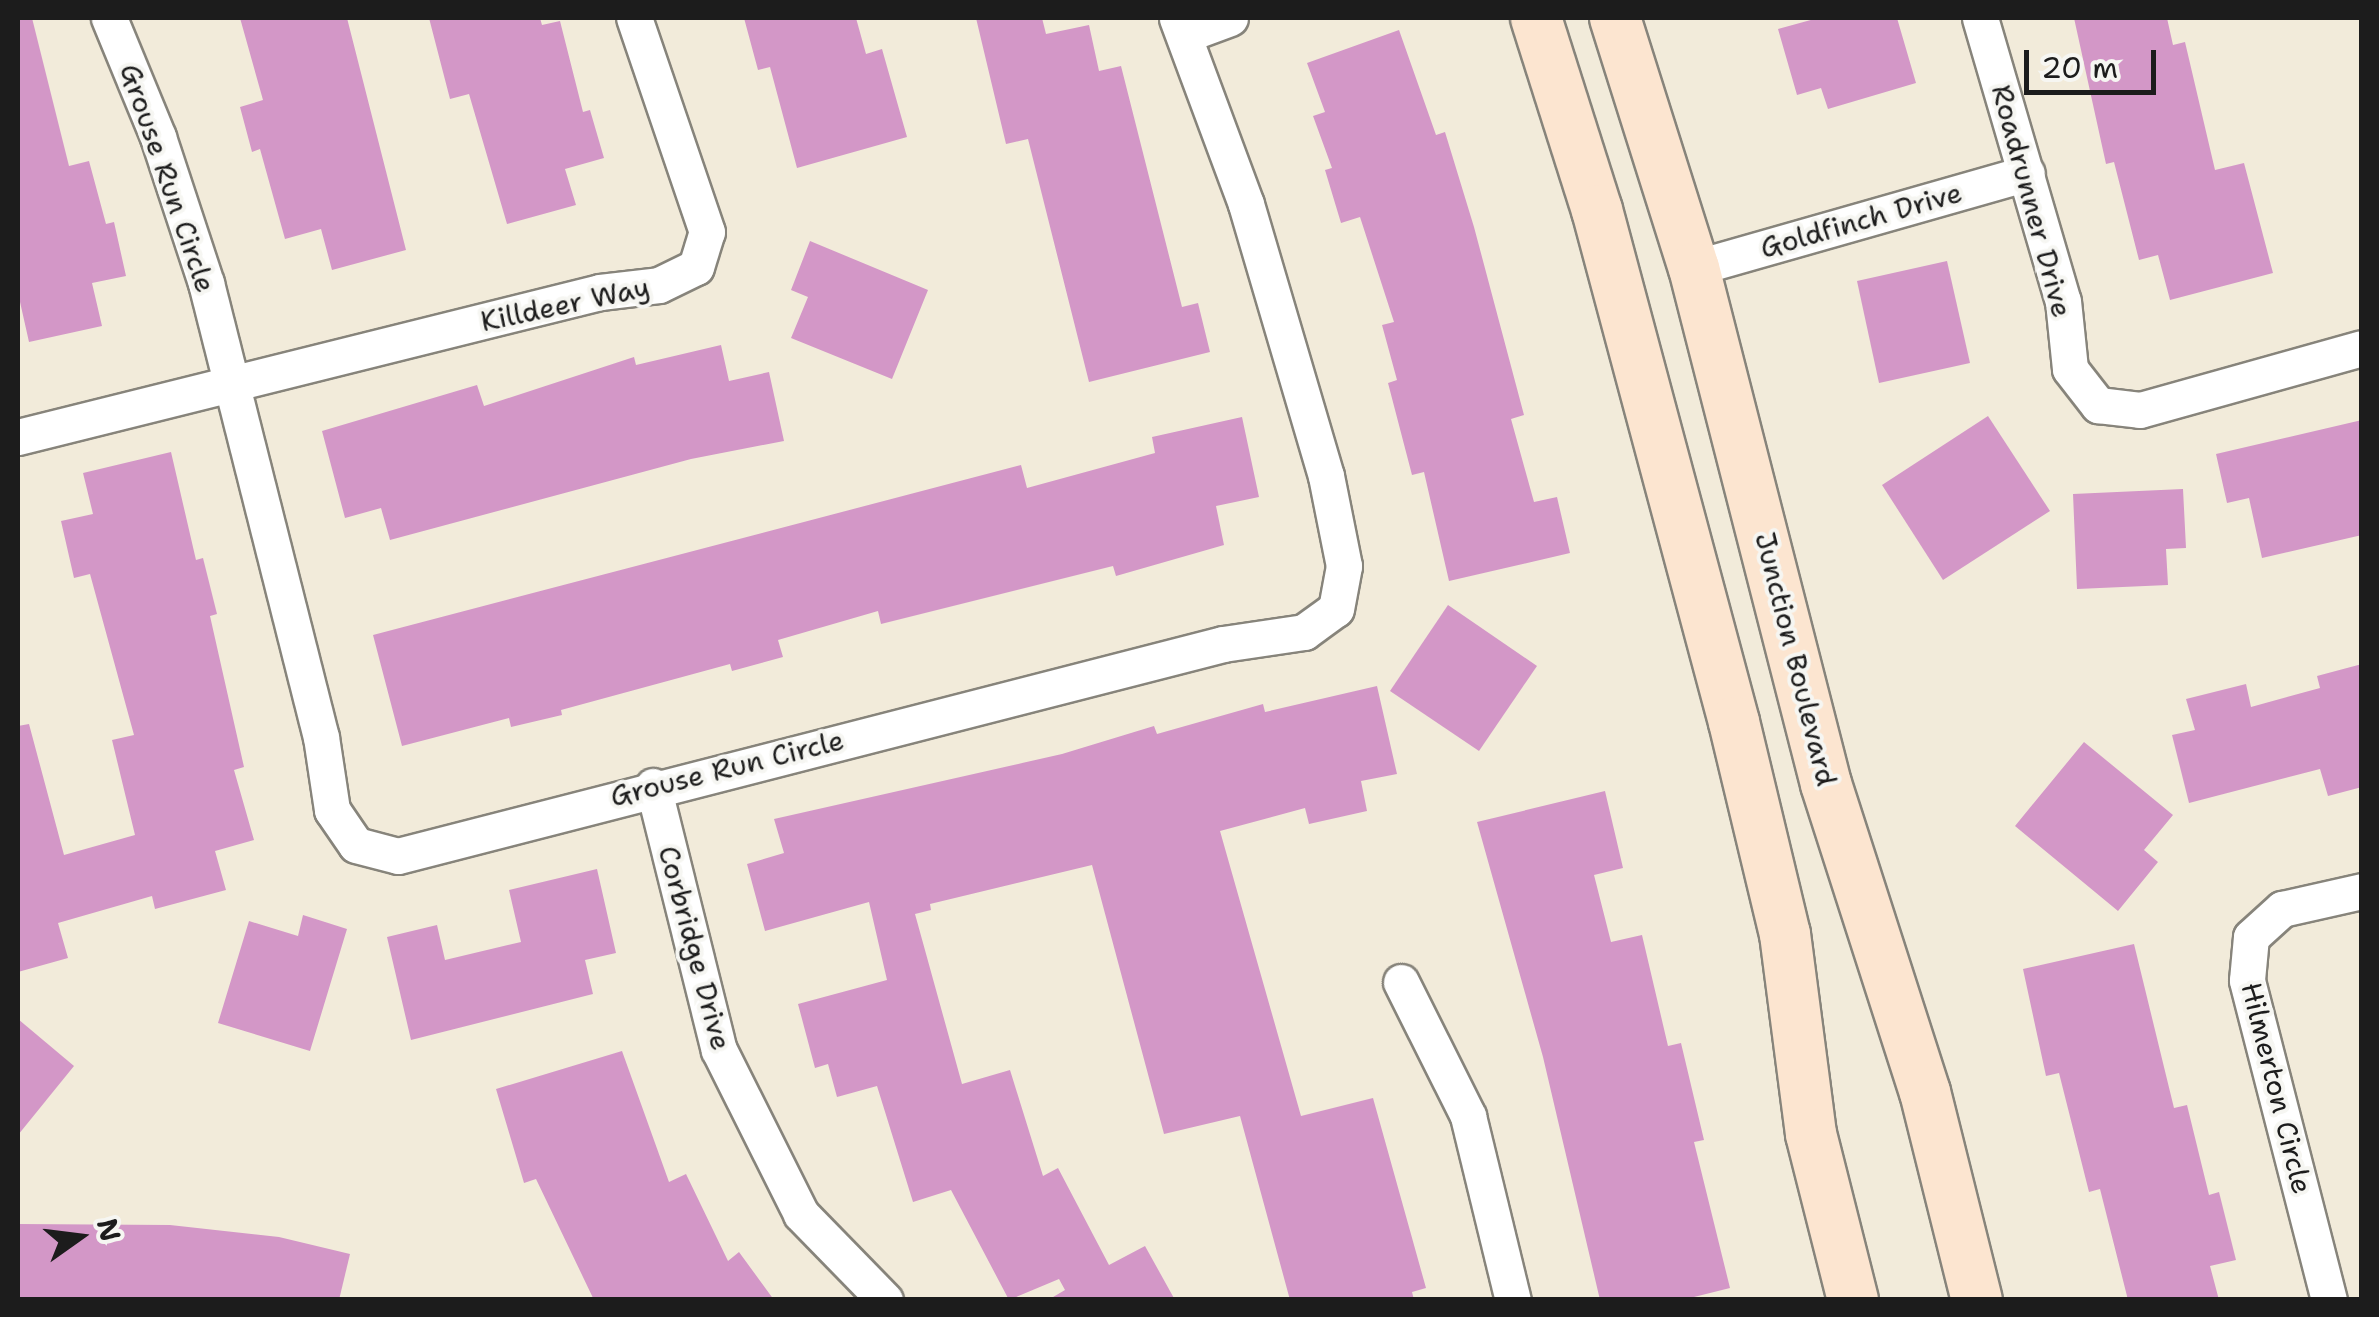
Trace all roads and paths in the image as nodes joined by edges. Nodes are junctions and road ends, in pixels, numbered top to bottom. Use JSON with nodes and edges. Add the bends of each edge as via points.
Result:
{"nodes":[{"id":1,"x":110,"y":18,"type":"edge"},
{"id":2,"x":634,"y":18,"type":"edge"},
{"id":3,"x":1230,"y":18,"type":"edge"},
{"id":4,"x":1536,"y":18,"type":"edge"},
{"id":5,"x":1615,"y":18,"type":"edge"},
{"id":6,"x":1980,"y":18,"type":"edge"},
{"id":7,"x":1180,"y":26,"type":"edge"},
{"id":8,"x":2027,"y":173,"type":"junction"},
{"id":9,"x":1694,"y":268,"type":"junction"},
{"id":10,"x":2362,"y":348,"type":"edge"},
{"id":11,"x":234,"y":383,"type":"junction"},
{"id":12,"x":18,"y":437,"type":"edge"},
{"id":13,"x":653,"y":786,"type":"junction"},
{"id":14,"x":2362,"y":891,"type":"edge"},
{"id":15,"x":1402,"y":982,"type":"dead end"},
{"id":16,"x":885,"y":1300,"type":"edge"},
{"id":17,"x":1513,"y":1300,"type":"edge"},
{"id":18,"x":1853,"y":1300,"type":"edge"},
{"id":19,"x":1977,"y":1300,"type":"edge"},
{"id":20,"x":2329,"y":1300,"type":"edge"}],
"edges":[{"from":1,"to":11,"type":"street","name":"Grouse Run Circle","via":[[185,212]]},
{"from":2,"to":11,"type":"street","name":"Killdeer Way","via":[[707,232],[696,268],[658,284],[600,292]]},
{"from":3,"to":7,"type":"street"},
{"from":4,"to":18,"type":"main road","via":[[1597,210],[1734,722],[1785,934],[1812,1134]]},
{"from":5,"to":9,"type":"main road","name":"Junction Boulevard"},
{"from":6,"to":8,"type":"street","name":"Roadrunner Drive"},
{"from":7,"to":13,"type":"street","name":"Grouse Run Circle","via":[[1246,204],[1326,476],[1344,566],[1336,609],[1304,632],[1223,644]]},
{"from":8,"to":9,"type":"street","name":"Goldfinch Drive"},
{"from":8,"to":10,"type":"street","name":"Roadrunner Drive","via":[[2063,302],[2070,369],[2098,405],[2140,410]]},
{"from":9,"to":19,"type":"main road","name":"Junction Boulevard","via":[[1826,784],[1925,1092]]},
{"from":11,"to":12,"type":"street"},
{"from":11,"to":13,"type":"street","name":"Grouse Run Circle","via":[[321,738],[332,810],[356,845],[398,856]]},
{"from":13,"to":16,"type":"street","name":"Corbridge Drive","via":[[719,1050],[801,1214]]},
{"from":14,"to":20,"type":"street","name":"Hilmerton Circle","via":[[2282,908],[2251,937],[2247,980]]},
{"from":15,"to":17,"type":"street","via":[[1468,1116]]}]}
